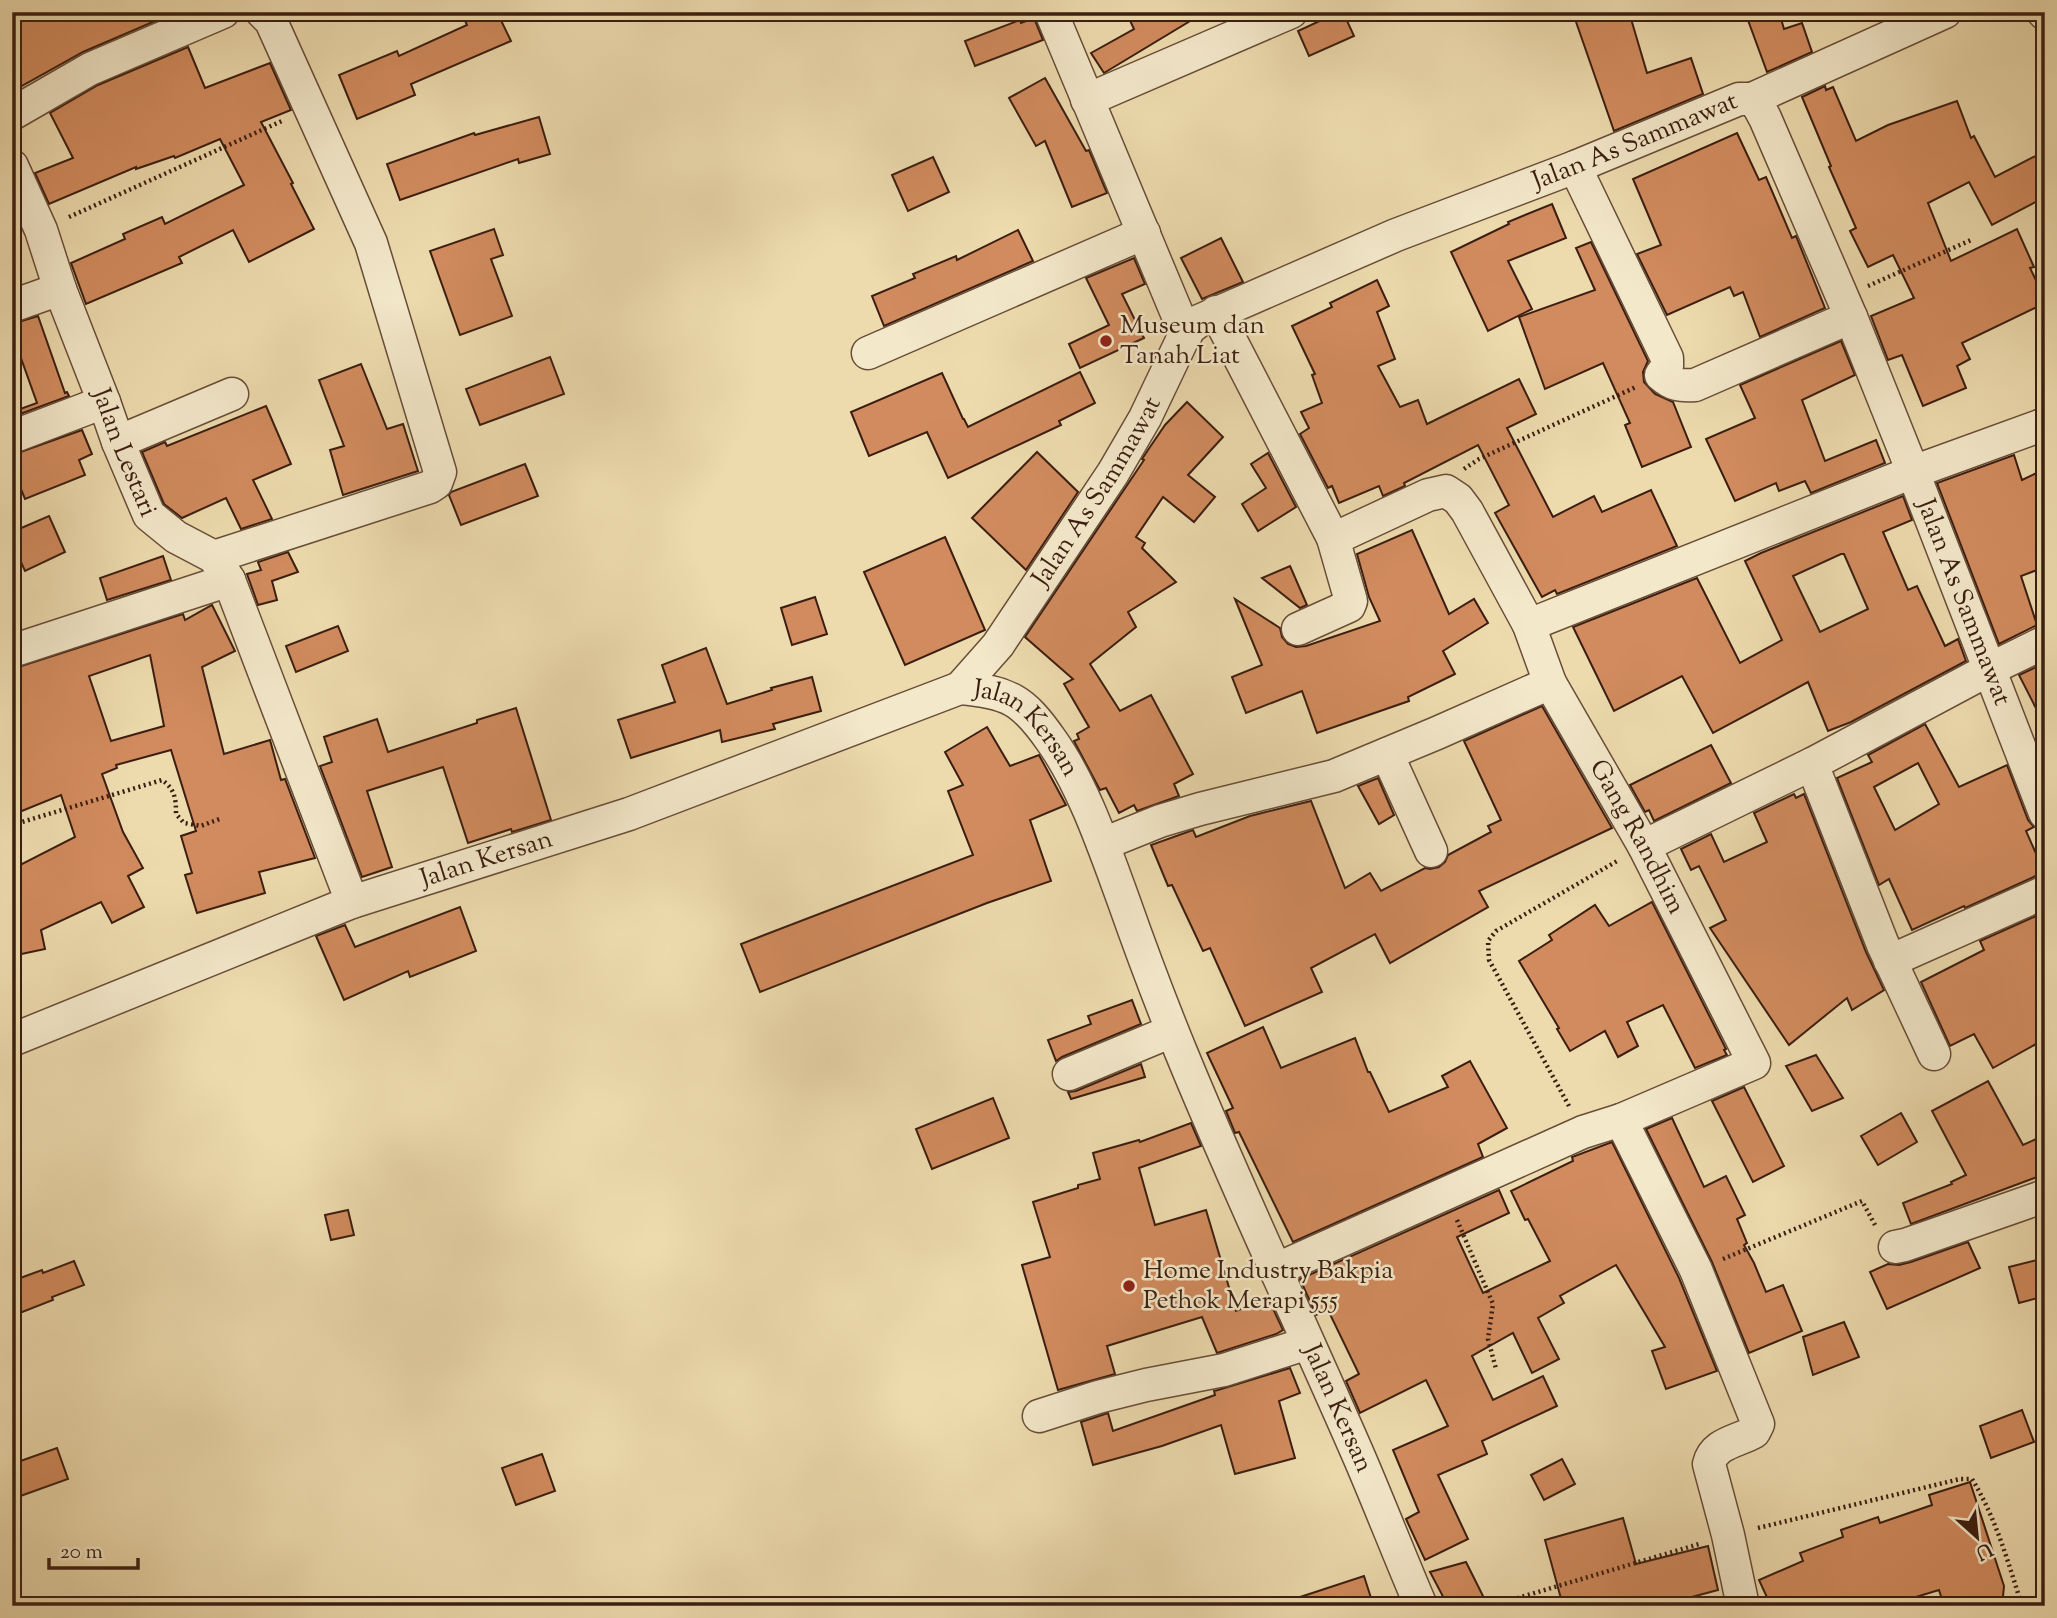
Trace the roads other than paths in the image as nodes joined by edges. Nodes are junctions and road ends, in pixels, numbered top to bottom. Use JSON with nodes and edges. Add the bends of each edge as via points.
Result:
{"nodes":[{"id":1,"x":223,"y":12,"type":"edge"},
{"id":2,"x":262,"y":12,"type":"edge"},
{"id":3,"x":1051,"y":12,"type":"edge"},
{"id":4,"x":1291,"y":12,"type":"edge"},
{"id":5,"x":1945,"y":12,"type":"edge"},
{"id":6,"x":1752,"y":99,"type":"junction"},
{"id":7,"x":1087,"y":100,"type":"junction"},
{"id":8,"x":12,"y":114,"type":"edge"},
{"id":9,"x":12,"y":166,"type":"edge"},
{"id":10,"x":1575,"y":167,"type":"junction"},
{"id":11,"x":1144,"y":233,"type":"junction"},
{"id":12,"x":60,"y":289,"type":"junction"},
{"id":13,"x":1856,"y":303,"type":"junction"},
{"id":14,"x":12,"y":306,"type":"edge"},
{"id":15,"x":1216,"y":312,"type":"junction"},
{"id":16,"x":1186,"y":335,"type":"junction"},
{"id":17,"x":868,"y":353,"type":"dead end"},
{"id":18,"x":232,"y":394,"type":"dead end"},
{"id":19,"x":104,"y":402,"type":"junction"},
{"id":20,"x":2045,"y":424,"type":"edge"},
{"id":21,"x":12,"y":437,"type":"edge"},
{"id":22,"x":118,"y":442,"type":"junction"},
{"id":23,"x":1913,"y":472,"type":"junction"},
{"id":24,"x":1333,"y":538,"type":"junction"},
{"id":25,"x":221,"y":568,"type":"junction"},
{"id":26,"x":1529,"y":625,"type":"junction"},
{"id":27,"x":1298,"y":629,"type":"dead end"},
{"id":28,"x":2045,"y":642,"type":"edge"},
{"id":29,"x":998,"y":645,"type":"junction"},
{"id":30,"x":12,"y":651,"type":"edge"},
{"id":31,"x":1990,"y":669,"type":"junction"},
{"id":32,"x":1550,"y":683,"type":"junction"},
{"id":33,"x":960,"y":688,"type":"junction"},
{"id":34,"x":1010,"y":697,"type":"junction"},
{"id":35,"x":1387,"y":754,"type":"junction"},
{"id":36,"x":1812,"y":764,"type":"junction"},
{"id":37,"x":2045,"y":813,"type":"edge"},
{"id":38,"x":1103,"y":844,"type":"junction"},
{"id":39,"x":1644,"y":846,"type":"junction"},
{"id":40,"x":1430,"y":851,"type":"dead end"},
{"id":41,"x":2045,"y":892,"type":"edge"},
{"id":42,"x":352,"y":902,"type":"junction"},
{"id":43,"x":1890,"y":961,"type":"junction"},
{"id":44,"x":1172,"y":1031,"type":"junction"},
{"id":45,"x":12,"y":1040,"type":"edge"},
{"id":46,"x":1934,"y":1054,"type":"dead end"},
{"id":47,"x":1069,"y":1074,"type":"dead end"},
{"id":48,"x":1621,"y":1120,"type":"junction"},
{"id":49,"x":2045,"y":1196,"type":"edge"},
{"id":50,"x":1895,"y":1247,"type":"road end"},
{"id":51,"x":1275,"y":1270,"type":"junction"},
{"id":52,"x":1308,"y":1343,"type":"junction"},
{"id":53,"x":1040,"y":1416,"type":"dead end"},
{"id":54,"x":1421,"y":1606,"type":"edge"},
{"id":55,"x":1742,"y":1606,"type":"edge"}],
"edges":[{"from":1,"to":8,"type":"street","via":[[90,69]]},
{"from":2,"to":25,"type":"street","via":[[271,21],[371,243],[440,472],[430,487]]},
{"from":3,"to":7,"type":"street"},
{"from":4,"to":7,"type":"street"},
{"from":5,"to":6,"type":"street"},
{"from":6,"to":10,"type":"street","name":"Jalan As Sammawat","via":[[1739,99]]},
{"from":6,"to":13,"type":"street","name":"Jalan As Sammawat"},
{"from":7,"to":11,"type":"street"},
{"from":9,"to":12,"type":"street","name":"Jalan Lestari","via":[[41,230]]},
{"from":10,"to":13,"type":"street","via":[[1667,358],[1661,375],[1669,383],[1695,385]]},
{"from":10,"to":15,"type":"street","name":"Jalan As Sammawat","via":[[1396,234]]},
{"from":11,"to":16,"type":"street"},
{"from":11,"to":17,"type":"street"},
{"from":12,"to":14,"type":"street"},
{"from":12,"to":19,"type":"street","name":"Jalan Lestari"},
{"from":13,"to":23,"type":"street","name":"Jalan As Sammawat"},
{"from":15,"to":16,"type":"street","name":"Jalan As Sammawat"},
{"from":15,"to":24,"type":"street"},
{"from":16,"to":29,"type":"street","name":"Jalan As Sammawat","via":[[1113,473]]},
{"from":18,"to":22,"type":"street"},
{"from":19,"to":21,"type":"street"},
{"from":19,"to":22,"type":"street","name":"Jalan Lestari"},
{"from":20,"to":23,"type":"street"},
{"from":22,"to":25,"type":"street","name":"Jalan Lestari","via":[[149,515]]},
{"from":23,"to":26,"type":"street"},
{"from":23,"to":31,"type":"street","name":"Jalan As Sammawat"},
{"from":24,"to":26,"type":"street","name":"Gang Randhim","via":[[1446,491],[1467,510]]},
{"from":24,"to":27,"type":"street","via":[[1351,595],[1349,606]]},
{"from":25,"to":30,"type":"street"},
{"from":25,"to":42,"type":"street"},
{"from":26,"to":32,"type":"street","name":"Gang Randhim"},
{"from":28,"to":31,"type":"street"},
{"from":29,"to":33,"type":"street","name":"Jalan As Sammawat"},
{"from":29,"to":34,"type":"street"},
{"from":31,"to":36,"type":"street"},
{"from":31,"to":37,"type":"street","name":"Jalan As Sammawat"},
{"from":32,"to":35,"type":"street"},
{"from":32,"to":39,"type":"street","name":"Gang Randhim"},
{"from":33,"to":34,"type":"street","name":"Jalan Kersan"},
{"from":33,"to":42,"type":"street","name":"Jalan Kersan","via":[[629,814]]},
{"from":34,"to":38,"type":"street","name":"Jalan Kersan","via":[[1028,710],[1052,742]]},
{"from":35,"to":38,"type":"street","via":[[1334,776],[1200,809]]},
{"from":35,"to":40,"type":"street"},
{"from":36,"to":39,"type":"street"},
{"from":36,"to":43,"type":"street"},
{"from":38,"to":44,"type":"street","name":"Jalan Kersan"},
{"from":39,"to":48,"type":"street","name":"Gang Randhim","via":[[1754,1063]]},
{"from":41,"to":43,"type":"street"},
{"from":42,"to":45,"type":"street","name":"Jalan Kersan"},
{"from":43,"to":46,"type":"street"},
{"from":44,"to":47,"type":"street"},
{"from":44,"to":51,"type":"street","name":"Jalan Kersan"},
{"from":48,"to":51,"type":"street","name":"Gang Randhim","via":[[1583,1132]]},
{"from":48,"to":55,"type":"street","via":[[1696,1270],[1758,1424],[1754,1432],[1716,1449],[1709,1464]]},
{"from":49,"to":50,"type":"street"},
{"from":51,"to":52,"type":"street","name":"Jalan Kersan"},
{"from":52,"to":53,"type":"street","via":[[1224,1370],[1146,1385]]},
{"from":52,"to":54,"type":"street","name":"Jalan Kersan"}]}
